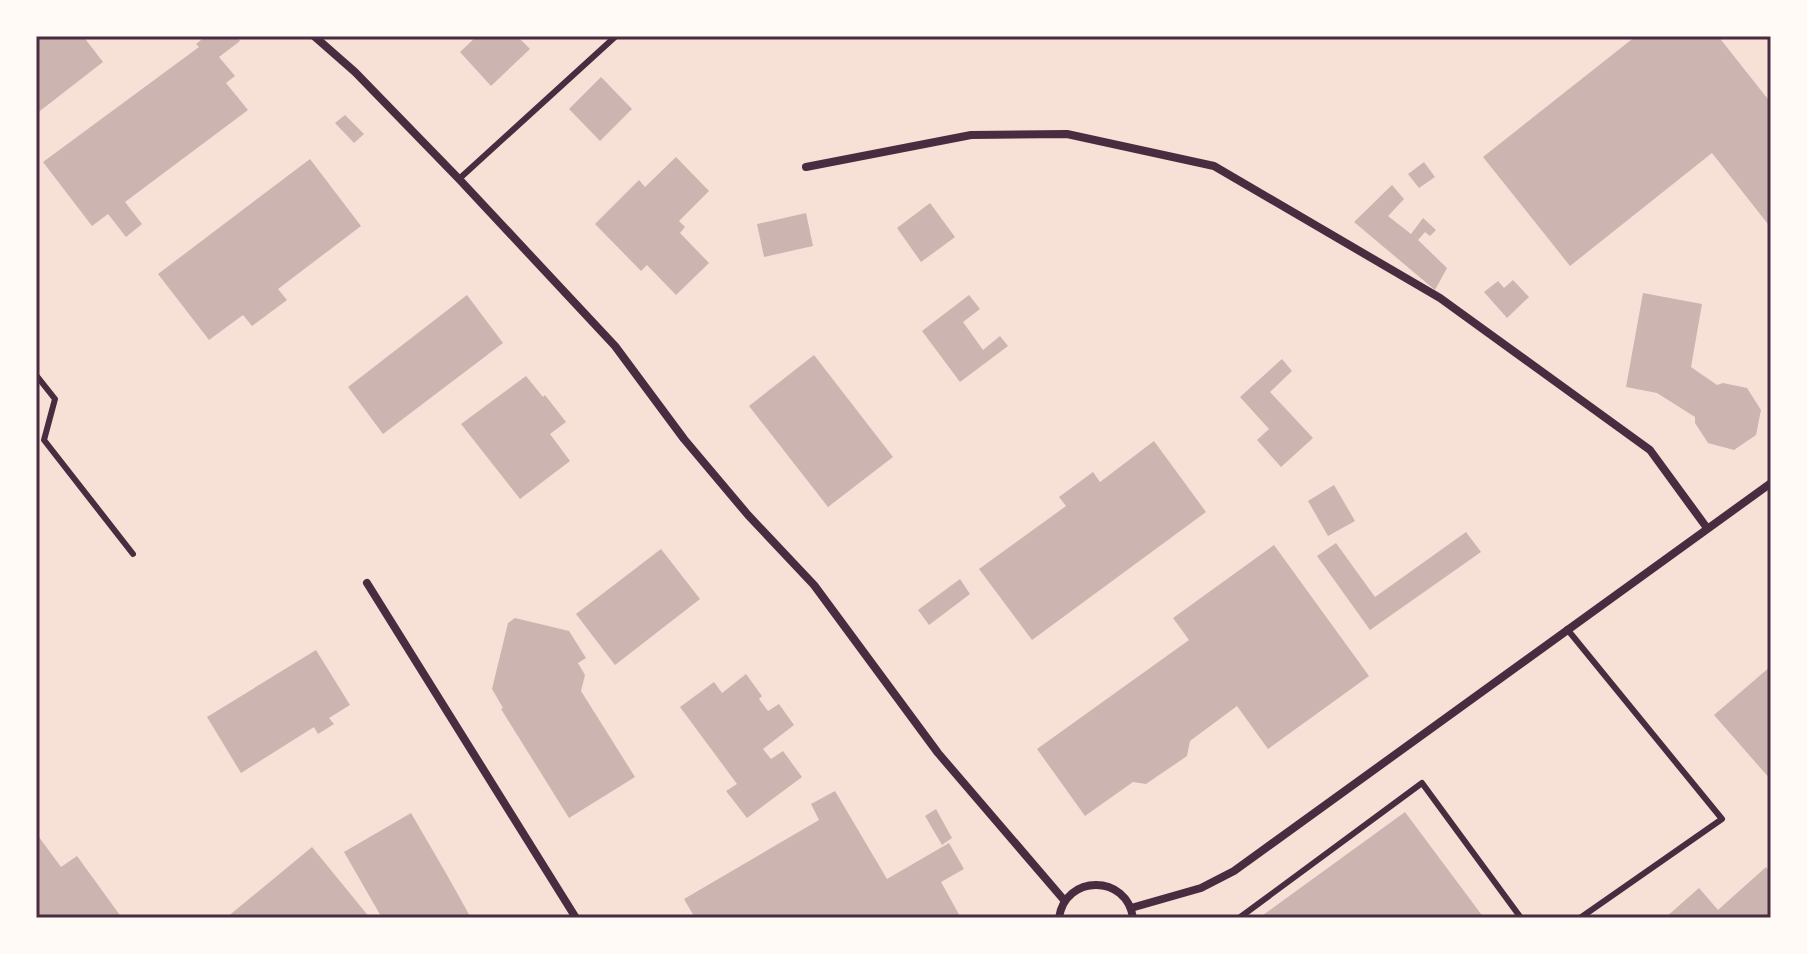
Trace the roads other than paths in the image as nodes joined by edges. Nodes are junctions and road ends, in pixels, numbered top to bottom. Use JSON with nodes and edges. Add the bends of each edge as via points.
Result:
{"nodes":[{"id":1,"x":314,"y":36,"type":"edge"},
{"id":2,"x":616,"y":36,"type":"edge"},
{"id":3,"x":806,"y":167,"type":"dead end"},
{"id":4,"x":459,"y":179,"type":"junction"},
{"id":5,"x":36,"y":375,"type":"edge"},
{"id":6,"x":1771,"y":483,"type":"edge"},
{"id":7,"x":1707,"y":528,"type":"junction"},
{"id":8,"x":133,"y":554,"type":"dead end"},
{"id":9,"x":367,"y":583,"type":"dead end"},
{"id":10,"x":1567,"y":629,"type":"junction"},
{"id":11,"x":1064,"y":900,"type":"junction"},
{"id":12,"x":1132,"y":913,"type":"edge"},
{"id":13,"x":576,"y":918,"type":"edge"},
{"id":14,"x":1059,"y":918,"type":"edge"},
{"id":15,"x":1239,"y":918,"type":"edge"},
{"id":16,"x":1521,"y":918,"type":"edge"},
{"id":17,"x":1580,"y":918,"type":"edge"}],
"edges":[{"from":1,"to":4,"type":"street"},
{"from":2,"to":4,"type":"lane"},
{"from":3,"to":7,"type":"street","via":[[971,135],[1067,134],[1214,166],[1440,298],[1650,450]]},
{"from":4,"to":11,"type":"street","via":[[615,346],[684,439],[814,585],[938,753]]},
{"from":5,"to":8,"type":"lane","via":[[55,399],[44,440]]},
{"from":6,"to":7,"type":"street"},
{"from":7,"to":10,"type":"street"},
{"from":9,"to":13,"type":"street"},
{"from":10,"to":12,"type":"street","via":[[1234,871]]},
{"from":10,"to":17,"type":"lane","via":[[1722,819]]},
{"from":11,"to":12,"type":"street","via":[[1086,884],[1100,884],[1124,896]]},
{"from":11,"to":14,"type":"street"},
{"from":15,"to":16,"type":"lane","via":[[1422,783]]}]}
